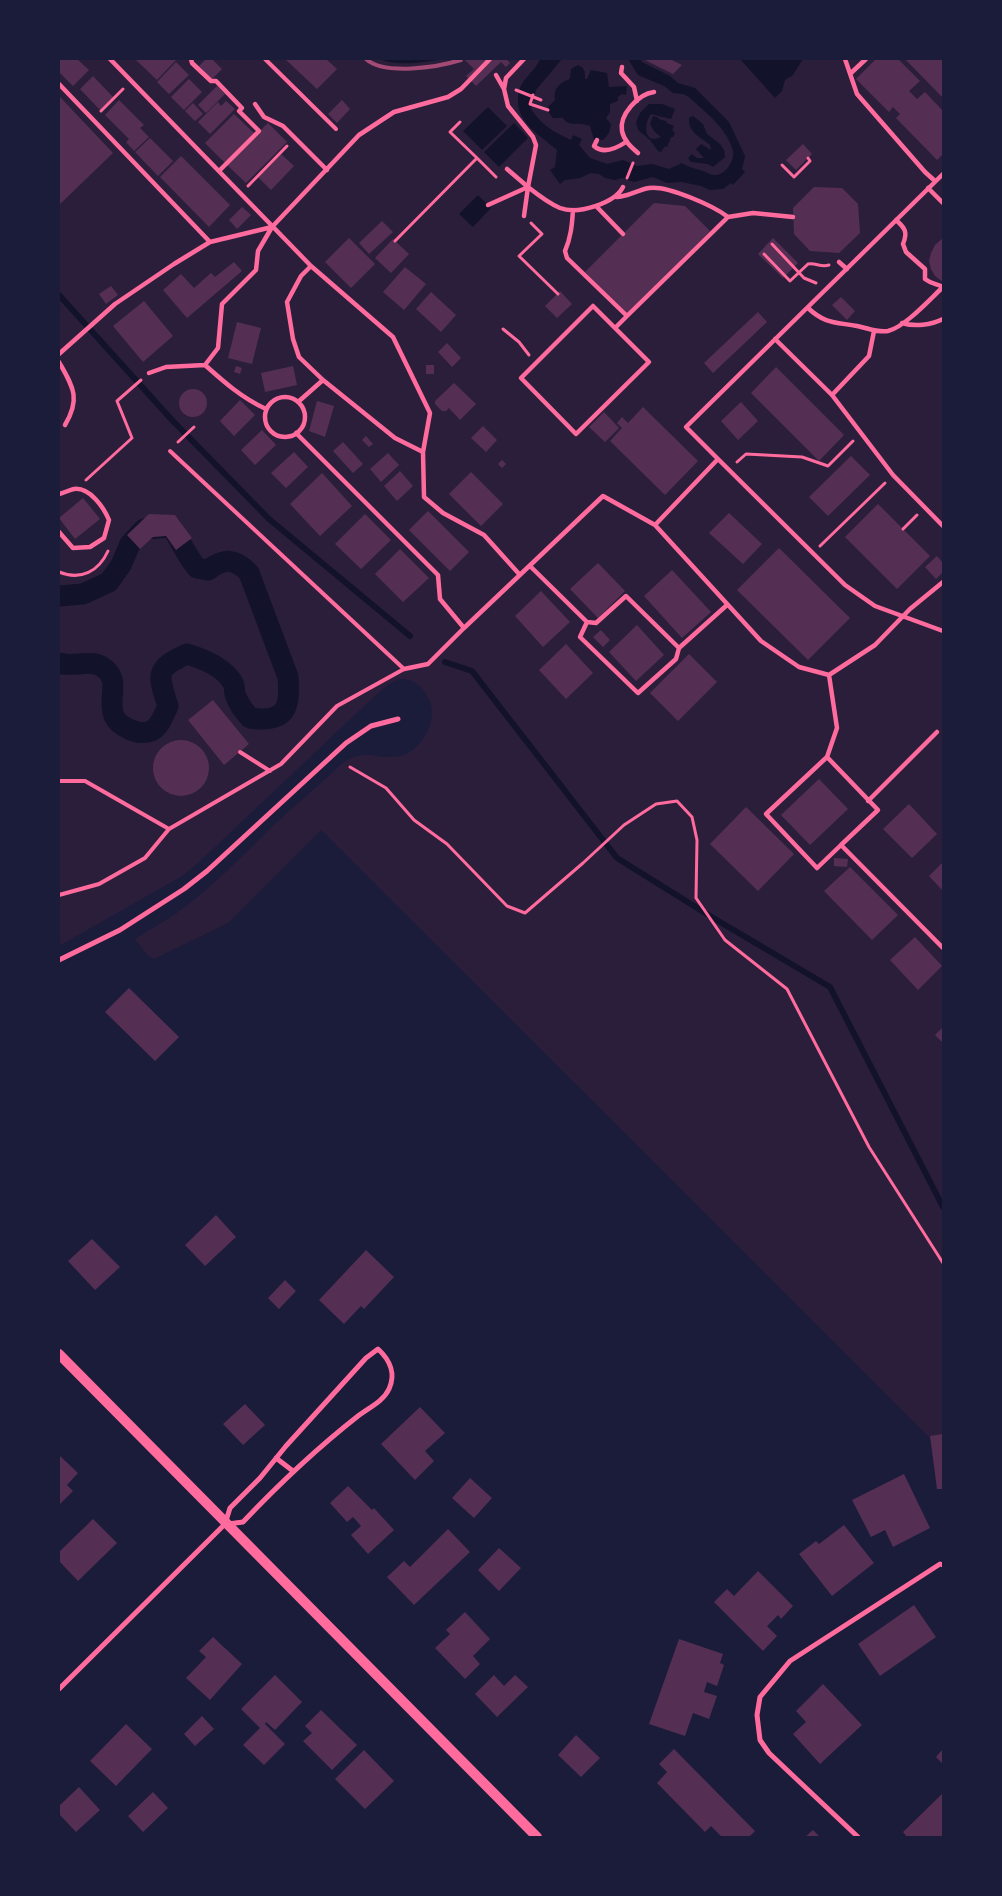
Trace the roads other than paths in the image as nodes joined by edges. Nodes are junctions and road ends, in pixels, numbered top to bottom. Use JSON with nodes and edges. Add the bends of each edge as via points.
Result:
{"nodes":[{"id":1,"x":110,"y":59,"type":"edge"},
{"id":2,"x":191,"y":59,"type":"edge"},
{"id":3,"x":265,"y":59,"type":"edge"},
{"id":4,"x":490,"y":59,"type":"edge"},
{"id":5,"x":524,"y":59,"type":"edge"},
{"id":6,"x":845,"y":59,"type":"edge"},
{"id":7,"x":866,"y":59,"type":"edge"},
{"id":8,"x":622,"y":67,"type":"dead end"},
{"id":9,"x":851,"y":73,"type":"junction"},
{"id":10,"x":496,"y":75,"type":"dead end"},
{"id":11,"x":59,"y":84,"type":"edge"},
{"id":12,"x":504,"y":89,"type":"junction"},
{"id":13,"x":654,"y":92,"type":"dead end"},
{"id":14,"x":637,"y":101,"type":"junction"},
{"id":15,"x":255,"y":104,"type":"dead end"},
{"id":16,"x":336,"y":129,"type":"dead end"},
{"id":17,"x":597,"y":140,"type":"dead end"},
{"id":18,"x":626,"y":142,"type":"junction"},
{"id":19,"x":638,"y":153,"type":"road end"},
{"id":20,"x":507,"y":169,"type":"road end"},
{"id":21,"x":327,"y":170,"type":"junction"},
{"id":22,"x":219,"y":171,"type":"junction"},
{"id":23,"x":943,"y":174,"type":"edge"},
{"id":24,"x":935,"y":181,"type":"junction"},
{"id":25,"x":623,"y":186,"type":"road end"},
{"id":26,"x":528,"y":187,"type":"junction"},
{"id":27,"x":928,"y":188,"type":"junction"},
{"id":28,"x":616,"y":197,"type":"junction"},
{"id":29,"x":943,"y":203,"type":"edge"},
{"id":30,"x":488,"y":205,"type":"dead end"},
{"id":31,"x":596,"y":206,"type":"junction"},
{"id":32,"x":573,"y":210,"type":"junction"},
{"id":33,"x":524,"y":216,"type":"road end"},
{"id":34,"x":728,"y":217,"type":"junction"},
{"id":35,"x":793,"y":217,"type":"dead end"},
{"id":36,"x":896,"y":220,"type":"junction"},
{"id":37,"x":272,"y":228,"type":"junction"},
{"id":38,"x":623,"y":234,"type":"dead end"},
{"id":39,"x":210,"y":242,"type":"junction"},
{"id":40,"x":840,"y":262,"type":"road end"},
{"id":41,"x":312,"y":266,"type":"junction"},
{"id":42,"x":847,"y":269,"type":"junction"},
{"id":43,"x":832,"y":276,"type":"road end"},
{"id":44,"x":836,"y":280,"type":"junction"},
{"id":45,"x":943,"y":287,"type":"edge"},
{"id":46,"x":808,"y":308,"type":"junction"},
{"id":47,"x":627,"y":316,"type":"junction"},
{"id":48,"x":943,"y":319,"type":"edge"},
{"id":49,"x":902,"y":323,"type":"junction"},
{"id":50,"x":615,"y":328,"type":"junction"},
{"id":51,"x":874,"y":330,"type":"junction"},
{"id":52,"x":775,"y":339,"type":"junction"},
{"id":53,"x":59,"y":354,"type":"edge"},
{"id":54,"x":59,"y":362,"type":"edge"},
{"id":55,"x":205,"y":365,"type":"junction"},
{"id":56,"x":149,"y":373,"type":"road end"},
{"id":57,"x":323,"y":380,"type":"junction"},
{"id":58,"x":832,"y":395,"type":"junction"},
{"id":59,"x":298,"y":402,"type":"junction"},
{"id":60,"x":266,"y":409,"type":"junction"},
{"id":61,"x":65,"y":425,"type":"dead end"},
{"id":62,"x":296,"y":433,"type":"junction"},
{"id":63,"x":170,"y":451,"type":"road end"},
{"id":64,"x":424,"y":452,"type":"junction"},
{"id":65,"x":718,"y":459,"type":"junction"},
{"id":66,"x":59,"y":494,"type":"edge"},
{"id":67,"x":655,"y":525,"type":"junction"},
{"id":68,"x":943,"y":526,"type":"edge"},
{"id":69,"x":59,"y":532,"type":"edge"},
{"id":70,"x":530,"y":566,"type":"junction"},
{"id":71,"x":520,"y":575,"type":"junction"},
{"id":72,"x":943,"y":582,"type":"edge"},
{"id":73,"x":727,"y":604,"type":"junction"},
{"id":74,"x":903,"y":616,"type":"junction"},
{"id":75,"x":587,"y":622,"type":"junction"},
{"id":76,"x":464,"y":628,"type":"junction"},
{"id":77,"x":943,"y":631,"type":"edge"},
{"id":78,"x":679,"y":648,"type":"junction"},
{"id":79,"x":404,"y":669,"type":"junction"},
{"id":80,"x":829,"y":675,"type":"junction"},
{"id":81,"x":398,"y":718,"type":"dead end"},
{"id":82,"x":937,"y":732,"type":"dead end"},
{"id":83,"x":240,"y":752,"type":"dead end"},
{"id":84,"x":827,"y":757,"type":"junction"},
{"id":85,"x":270,"y":771,"type":"junction"},
{"id":86,"x":59,"y":782,"type":"edge"},
{"id":87,"x":868,"y":801,"type":"junction"},
{"id":88,"x":169,"y":829,"type":"junction"},
{"id":89,"x":841,"y":846,"type":"junction"},
{"id":90,"x":59,"y":896,"type":"edge"},
{"id":91,"x":943,"y":948,"type":"edge"},
{"id":92,"x":59,"y":960,"type":"edge"},
{"id":93,"x":59,"y":1354,"type":"edge"},
{"id":94,"x":276,"y":1458,"type":"junction"},
{"id":95,"x":294,"y":1471,"type":"junction"},
{"id":96,"x":226,"y":1524,"type":"junction"},
{"id":97,"x":943,"y":1565,"type":"edge"},
{"id":98,"x":59,"y":1690,"type":"edge"},
{"id":99,"x":537,"y":1837,"type":"edge"},
{"id":100,"x":858,"y":1837,"type":"edge"}],
"edges":[{"from":1,"to":22,"type":"street"},
{"from":2,"to":22,"type":"street","via":[[242,108],[239,111],[259,131]]},
{"from":3,"to":16,"type":"lane"},
{"from":4,"to":21,"type":"street","via":[[461,89],[448,97],[394,112],[366,130]]},
{"from":5,"to":12,"type":"street","via":[[506,78]]},
{"from":6,"to":9,"type":"street"},
{"from":7,"to":9,"type":"street"},
{"from":8,"to":14,"type":"street","via":[[622,73],[634,87]]},
{"from":9,"to":24,"type":"street","via":[[857,94]]},
{"from":10,"to":12,"type":"street"},
{"from":11,"to":39,"type":"street"},
{"from":12,"to":26,"type":"street","via":[[508,106],[536,144]]},
{"from":13,"to":14,"type":"street"},
{"from":14,"to":18,"type":"street","via":[[624,117],[622,131]]},
{"from":15,"to":21,"type":"street","via":[[264,117],[283,126]]},
{"from":17,"to":18,"type":"street","via":[[594,146],[598,150],[619,147]]},
{"from":18,"to":19,"type":"street"},
{"from":20,"to":26,"type":"street"},
{"from":21,"to":37,"type":"street"},
{"from":22,"to":37,"type":"street"},
{"from":23,"to":24,"type":"street"},
{"from":24,"to":27,"type":"street"},
{"from":25,"to":28,"type":"street"},
{"from":26,"to":30,"type":"street"},
{"from":26,"to":32,"type":"street","via":[[562,209]]},
{"from":26,"to":33,"type":"street"},
{"from":27,"to":29,"type":"street"},
{"from":27,"to":36,"type":"street"},
{"from":28,"to":31,"type":"street"},
{"from":28,"to":34,"type":"street","via":[[650,188],[661,189],[704,202]]},
{"from":31,"to":32,"type":"street"},
{"from":31,"to":38,"type":"street"},
{"from":32,"to":47,"type":"street","via":[[572,229],[564,251],[567,258]]},
{"from":34,"to":35,"type":"street","via":[[753,213]]},
{"from":34,"to":47,"type":"street"},
{"from":36,"to":42,"type":"street"},
{"from":36,"to":45,"type":"street","via":[[906,234],[902,244],[906,252],[925,269],[925,279]]},
{"from":37,"to":39,"type":"street"},
{"from":37,"to":41,"type":"street"},
{"from":37,"to":55,"type":"street","via":[[258,251],[256,270],[222,304],[218,348]]},
{"from":39,"to":53,"type":"street","via":[[115,304]]},
{"from":40,"to":42,"type":"street"},
{"from":41,"to":57,"type":"street","via":[[301,276],[287,302],[299,357]]},
{"from":41,"to":64,"type":"street","via":[[393,337],[430,413]]},
{"from":42,"to":44,"type":"street"},
{"from":43,"to":44,"type":"street"},
{"from":44,"to":46,"type":"street"},
{"from":45,"to":49,"type":"street"},
{"from":46,"to":51,"type":"street","via":[[818,318]]},
{"from":46,"to":52,"type":"street"},
{"from":47,"to":50,"type":"street"},
{"from":48,"to":49,"type":"street","via":[[919,325]]},
{"from":49,"to":51,"type":"street","via":[[889,331]]},
{"from":50,"to":50,"type":"street","via":[[648,362],[576,434],[521,378],[593,306]]},
{"from":51,"to":58,"type":"street","via":[[868,356]]},
{"from":52,"to":58,"type":"street"},
{"from":52,"to":65,"type":"street","via":[[686,427]]},
{"from":54,"to":61,"type":"street","via":[[71,384],[75,404]]},
{"from":55,"to":56,"type":"street","via":[[166,367]]},
{"from":55,"to":60,"type":"street","via":[[234,390]]},
{"from":57,"to":59,"type":"street"},
{"from":57,"to":64,"type":"street","via":[[395,438]]},
{"from":58,"to":68,"type":"street","via":[[893,476]]},
{"from":59,"to":60,"type":"street","via":[[287,396],[280,397]]},
{"from":59,"to":62,"type":"street","via":[[305,418]]},
{"from":60,"to":62,"type":"street","via":[[265,422],[272,432],[284,437]]},
{"from":62,"to":76,"type":"street","via":[[438,575],[440,599]]},
{"from":63,"to":79,"type":"lane"},
{"from":64,"to":71,"type":"street","via":[[424,497],[443,512],[484,535]]},
{"from":65,"to":67,"type":"street"},
{"from":65,"to":74,"type":"street","via":[[845,585],[875,606]]},
{"from":66,"to":69,"type":"street","via":[[76,488],[86,491],[104,508],[110,520],[104,538],[90,547],[73,548]]},
{"from":67,"to":70,"type":"street","via":[[603,496]]},
{"from":67,"to":73,"type":"street"},
{"from":70,"to":71,"type":"street"},
{"from":70,"to":75,"type":"street"},
{"from":71,"to":76,"type":"street"},
{"from":72,"to":74,"type":"street"},
{"from":73,"to":78,"type":"street"},
{"from":73,"to":80,"type":"street","via":[[761,641],[799,667]]},
{"from":74,"to":77,"type":"street"},
{"from":74,"to":80,"type":"street","via":[[875,645]]},
{"from":75,"to":78,"type":"street","via":[[596,623],[626,596]]},
{"from":75,"to":78,"type":"street","via":[[580,637],[638,693],[676,659]]},
{"from":76,"to":79,"type":"street","via":[[428,664]]},
{"from":79,"to":85,"type":"lane","via":[[337,706],[281,764]]},
{"from":80,"to":84,"type":"street","via":[[837,728]]},
{"from":81,"to":92,"type":"street","via":[[372,726],[346,743],[184,889],[120,930]]},
{"from":82,"to":87,"type":"street"},
{"from":83,"to":85,"type":"lane"},
{"from":84,"to":87,"type":"street"},
{"from":84,"to":89,"type":"street","via":[[766,814],[817,868]]},
{"from":85,"to":88,"type":"lane"},
{"from":86,"to":88,"type":"lane","via":[[85,781]]},
{"from":87,"to":89,"type":"street","via":[[878,810]]},
{"from":88,"to":90,"type":"lane","via":[[145,858],[99,884]]},
{"from":89,"to":91,"type":"street"},
{"from":93,"to":96,"type":"main road"},
{"from":94,"to":95,"type":"street"},
{"from":94,"to":95,"type":"street","via":[[366,1358],[378,1349],[387,1357],[391,1368],[389,1391]]},
{"from":94,"to":96,"type":"street","via":[[230,1508]]},
{"from":95,"to":96,"type":"street","via":[[243,1522]]},
{"from":96,"to":98,"type":"street"},
{"from":96,"to":99,"type":"main road"},
{"from":97,"to":100,"type":"street","via":[[790,1662],[760,1697],[756,1715],[760,1740],[769,1753]]}]}
